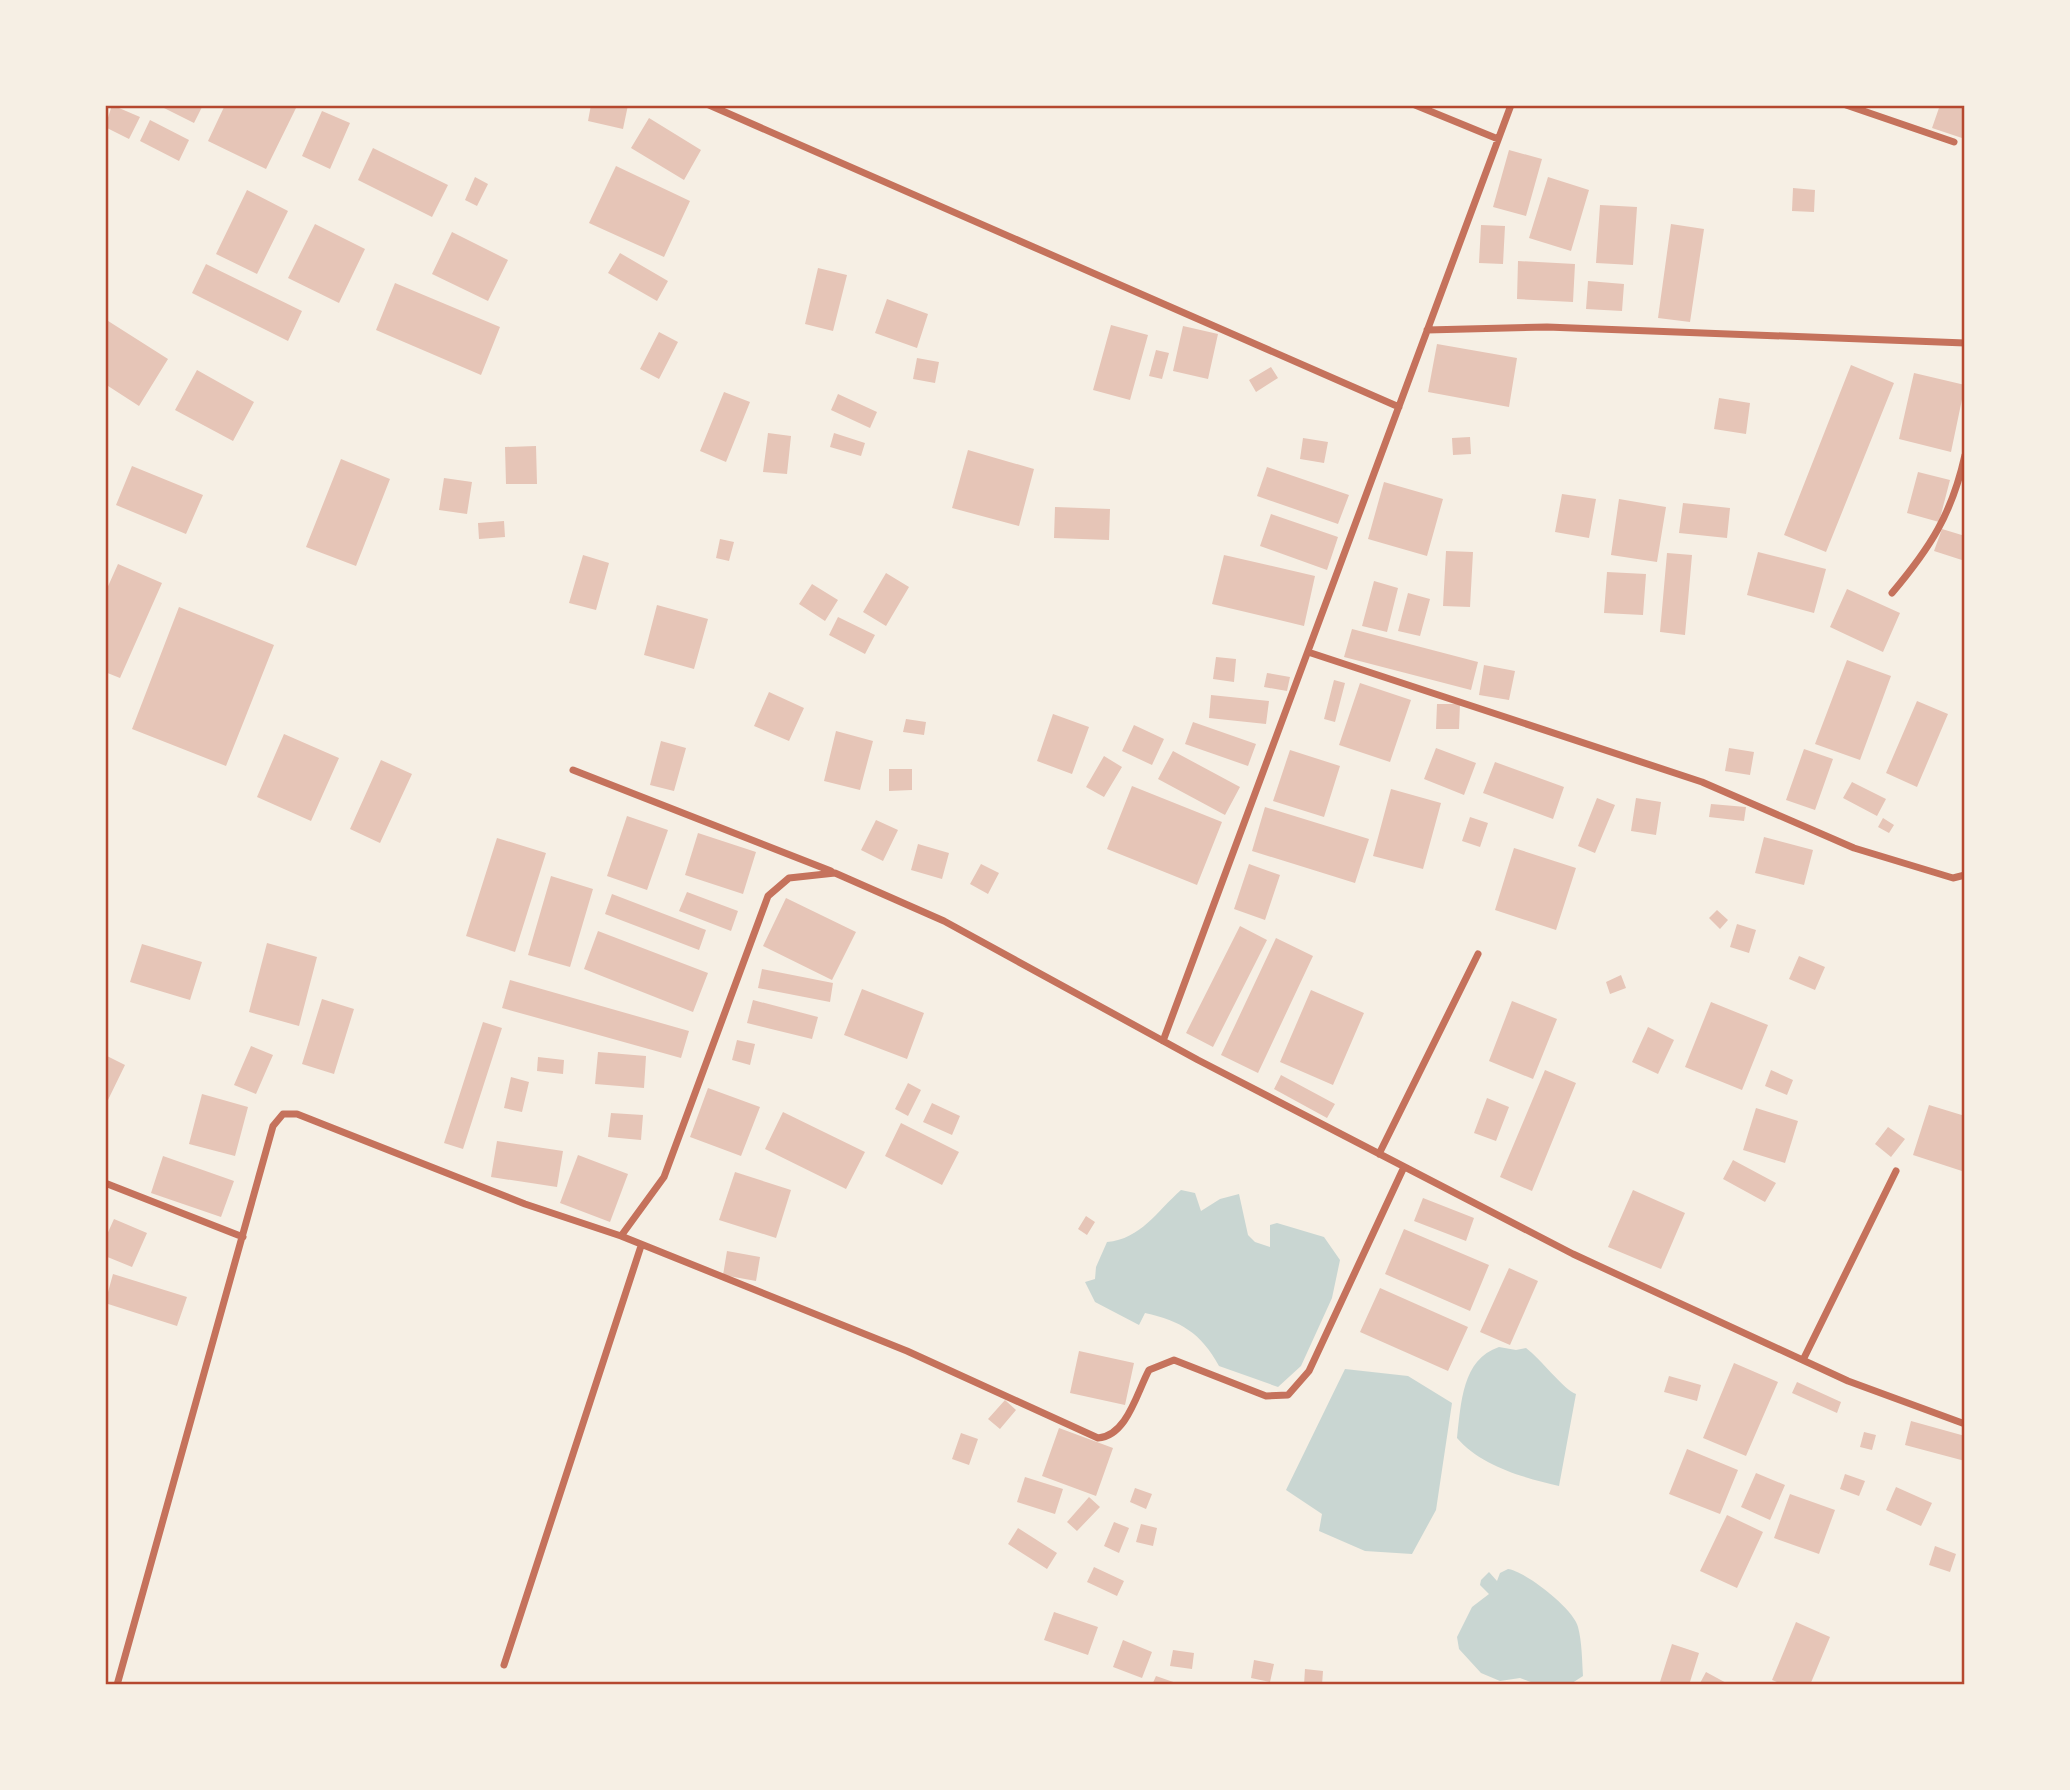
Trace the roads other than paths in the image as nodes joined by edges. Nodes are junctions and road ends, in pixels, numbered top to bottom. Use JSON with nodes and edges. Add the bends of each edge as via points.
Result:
{"nodes":[{"id":1,"x":709,"y":105,"type":"edge"},
{"id":2,"x":1415,"y":105,"type":"edge"},
{"id":3,"x":1511,"y":105,"type":"edge"},
{"id":4,"x":1846,"y":105,"type":"edge"},
{"id":5,"x":1498,"y":139,"type":"junction"},
{"id":6,"x":1954,"y":142,"type":"dead end"},
{"id":7,"x":1427,"y":330,"type":"junction"},
{"id":8,"x":1965,"y":344,"type":"edge"},
{"id":9,"x":1399,"y":407,"type":"junction"},
{"id":10,"x":1965,"y":455,"type":"edge"},
{"id":11,"x":1892,"y":593,"type":"dead end"},
{"id":12,"x":1308,"y":652,"type":"junction"},
{"id":13,"x":573,"y":770,"type":"dead end"},
{"id":14,"x":835,"y":873,"type":"junction"},
{"id":15,"x":1965,"y":875,"type":"edge"},
{"id":16,"x":1478,"y":954,"type":"dead end"},
{"id":17,"x":1163,"y":1041,"type":"junction"},
{"id":18,"x":1379,"y":1154,"type":"junction"},
{"id":19,"x":1404,"y":1167,"type":"junction"},
{"id":20,"x":1896,"y":1171,"type":"dead end"},
{"id":21,"x":105,"y":1183,"type":"edge"},
{"id":22,"x":621,"y":1236,"type":"junction"},
{"id":23,"x":243,"y":1237,"type":"junction"},
{"id":24,"x":641,"y":1246,"type":"junction"},
{"id":25,"x":1803,"y":1360,"type":"junction"},
{"id":26,"x":1965,"y":1424,"type":"edge"},
{"id":27,"x":504,"y":1665,"type":"dead end"},
{"id":28,"x":117,"y":1685,"type":"edge"}],
"edges":[{"from":1,"to":9,"type":"street"},
{"from":2,"to":5,"type":"street"},
{"from":3,"to":5,"type":"street"},
{"from":4,"to":6,"type":"street"},
{"from":5,"to":7,"type":"street"},
{"from":7,"to":8,"type":"street","via":[[1547,327]]},
{"from":7,"to":9,"type":"street"},
{"from":9,"to":12,"type":"street"},
{"from":10,"to":11,"type":"street","via":[[1947,518],[1927,553]]},
{"from":12,"to":15,"type":"street","via":[[1702,782],[1854,848],[1953,878]]},
{"from":12,"to":17,"type":"street"},
{"from":13,"to":14,"type":"street"},
{"from":14,"to":17,"type":"street","via":[[944,921]]},
{"from":14,"to":22,"type":"street","via":[[789,878],[768,896],[664,1177]]},
{"from":16,"to":18,"type":"street"},
{"from":17,"to":18,"type":"street"},
{"from":18,"to":19,"type":"street"},
{"from":19,"to":24,"type":"street","via":[[1310,1371],[1288,1395],[1266,1396],[1174,1360],[1149,1370],[1124,1421],[1108,1437],[1098,1438],[907,1351]]},
{"from":19,"to":25,"type":"street","via":[[1573,1254]]},
{"from":20,"to":25,"type":"street"},
{"from":21,"to":23,"type":"street"},
{"from":22,"to":23,"type":"street","via":[[525,1204],[297,1114],[283,1114],[273,1126]]},
{"from":22,"to":24,"type":"street"},
{"from":23,"to":28,"type":"street"},
{"from":24,"to":27,"type":"street"},
{"from":25,"to":26,"type":"street"}]}
